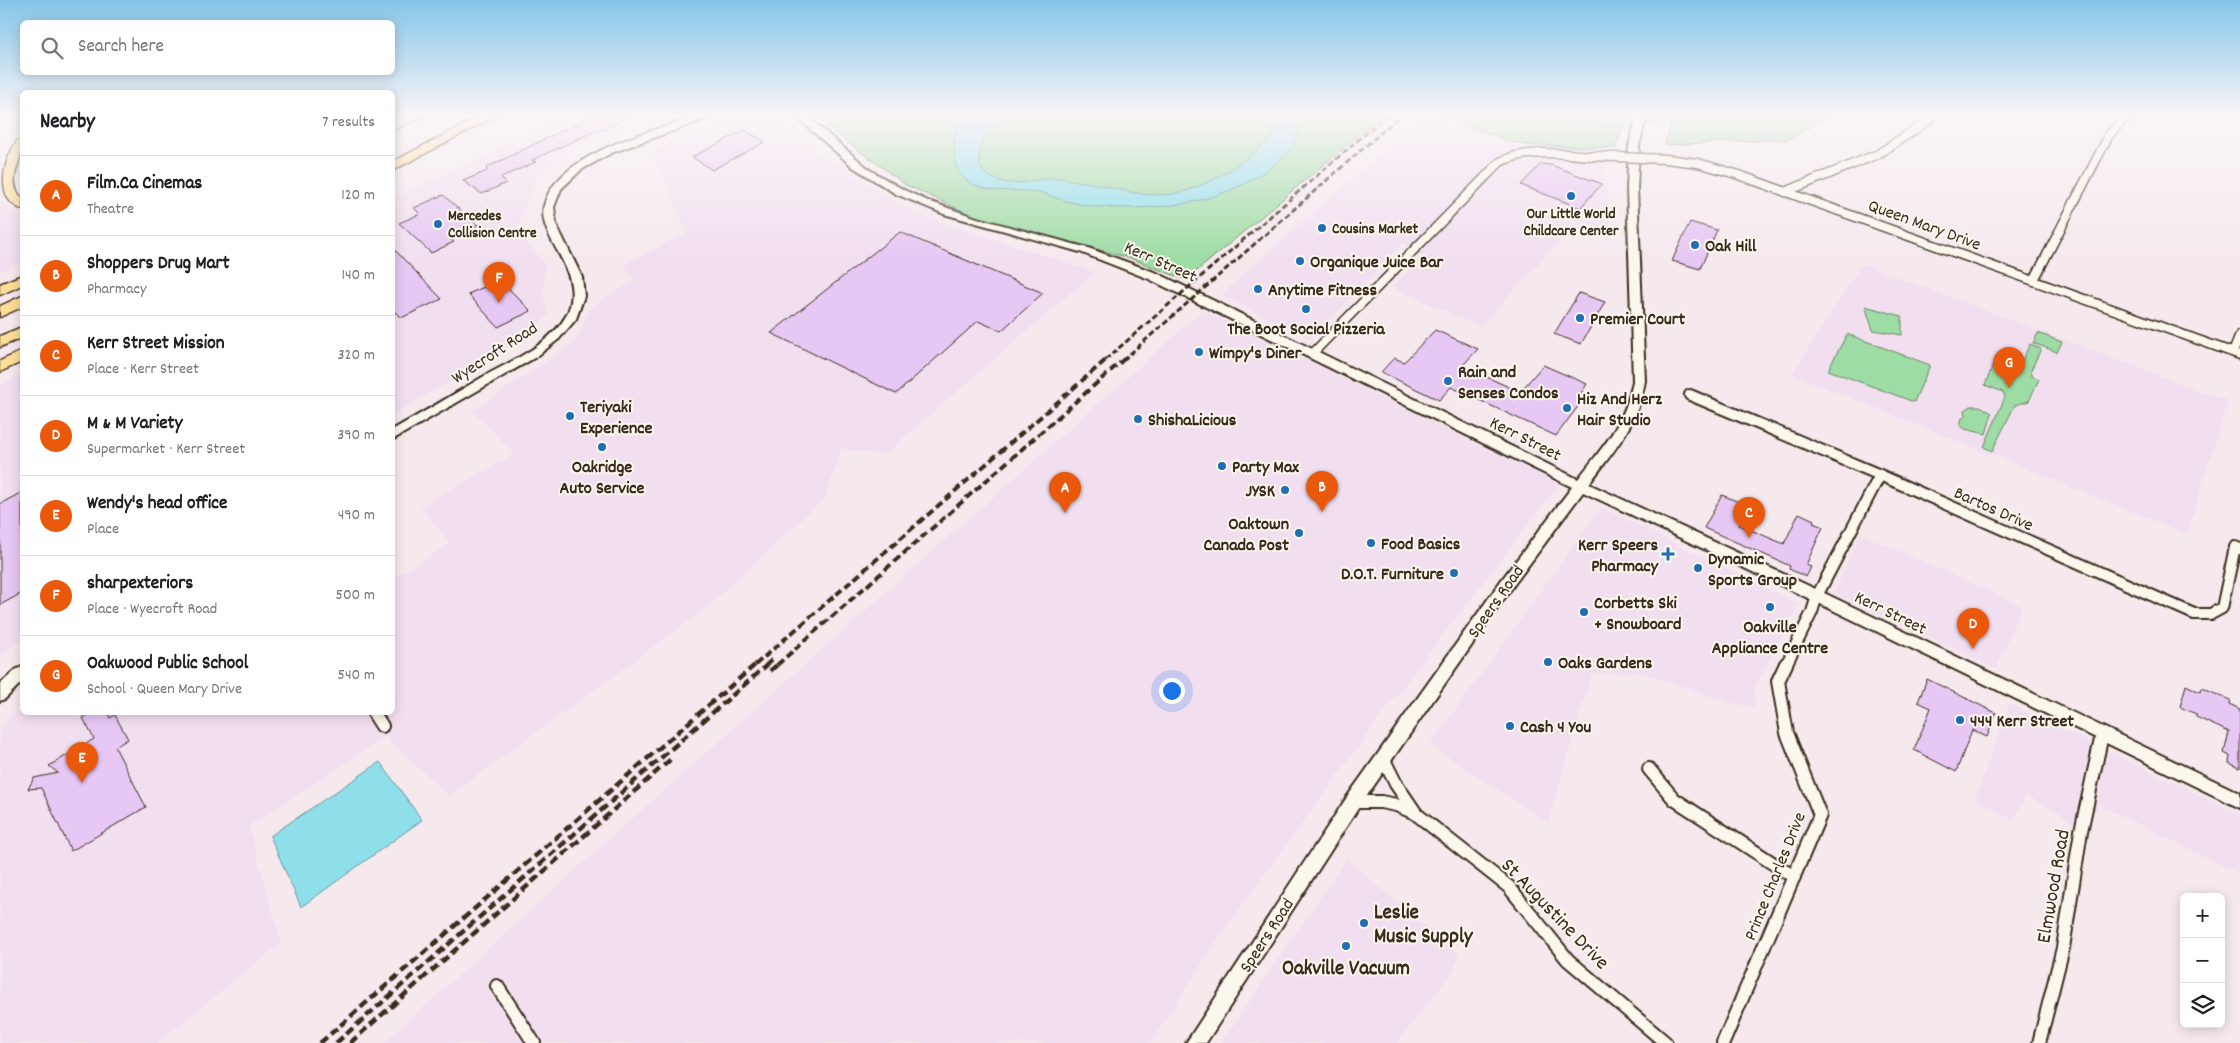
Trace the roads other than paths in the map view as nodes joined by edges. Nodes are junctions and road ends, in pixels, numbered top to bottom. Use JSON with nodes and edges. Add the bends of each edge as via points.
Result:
{"nodes":[{"id":1,"x":9,"y":163,"type":"edge"},
{"id":2,"x":586,"y":163,"type":"edge"},
{"id":3,"x":855,"y":163,"type":"edge"},
{"id":4,"x":1499,"y":163,"type":"edge"},
{"id":5,"x":1633,"y":163,"type":"edge"},
{"id":6,"x":1691,"y":163,"type":"edge"},
{"id":7,"x":1857,"y":163,"type":"edge"},
{"id":8,"x":2095,"y":163,"type":"edge"},
{"id":9,"x":1785,"y":192,"type":"junction"},
{"id":10,"x":20,"y":205,"type":"edge"},
{"id":11,"x":2034,"y":280,"type":"junction"},
{"id":12,"x":20,"y":281,"type":"edge"},
{"id":13,"x":0,"y":290,"type":"edge"},
{"id":14,"x":20,"y":302,"type":"edge"},
{"id":15,"x":0,"y":312,"type":"edge"},
{"id":16,"x":20,"y":333,"type":"edge"},
{"id":17,"x":2240,"y":335,"type":"edge"},
{"id":18,"x":0,"y":342,"type":"edge"},
{"id":19,"x":2236,"y":353,"type":"edge"},
{"id":20,"x":1312,"y":354,"type":"junction"},
{"id":21,"x":20,"y":357,"type":"edge"},
{"id":22,"x":0,"y":367,"type":"edge"},
{"id":23,"x":1690,"y":395,"type":"dead end"},
{"id":24,"x":395,"y":434,"type":"edge"},
{"id":25,"x":1880,"y":475,"type":"junction"},
{"id":26,"x":1581,"y":486,"type":"junction"},
{"id":27,"x":2240,"y":549,"type":"edge"},
{"id":28,"x":1817,"y":596,"type":"junction"},
{"id":29,"x":20,"y":675,"type":"edge"},
{"id":30,"x":0,"y":694,"type":"edge"},
{"id":31,"x":375,"y":715,"type":"edge"},
{"id":32,"x":382,"y":726,"type":"dead end"},
{"id":33,"x":2102,"y":735,"type":"junction"},
{"id":34,"x":1384,"y":760,"type":"junction"},
{"id":35,"x":1649,"y":769,"type":"dead end"},
{"id":36,"x":2240,"y":801,"type":"edge"},
{"id":37,"x":1353,"y":802,"type":"junction"},
{"id":38,"x":1415,"y":813,"type":"junction"},
{"id":39,"x":1794,"y":877,"type":"junction"},
{"id":40,"x":497,"y":986,"type":"dead end"},
{"id":41,"x":534,"y":1043,"type":"edge"},
{"id":42,"x":1195,"y":1043,"type":"edge"},
{"id":43,"x":1666,"y":1043,"type":"edge"},
{"id":44,"x":1723,"y":1043,"type":"edge"},
{"id":45,"x":2039,"y":1043,"type":"edge"}],
"edges":[{"from":1,"to":10,"type":"highway","via":[[4,177],[5,187]]},
{"from":2,"to":24,"type":"main road","name":"Wyecroft Road","via":[[565,179],[553,194],[547,213],[553,233],[580,287],[572,316],[556,334],[522,361]]},
{"from":3,"to":20,"type":"main road","name":"Kerr Street","via":[[877,179],[925,204],[1113,259]]},
{"from":4,"to":20,"type":"street","name":"Queen Mary Drive","bridge":true},
{"from":5,"to":26,"type":"main road","name":"Speers Road","via":[[1639,381],[1635,403],[1625,426]]},
{"from":6,"to":9,"type":"street","name":"Queen Mary Drive","bridge":true,"via":[[1704,164]]},
{"from":7,"to":9,"type":"street"},
{"from":8,"to":11,"type":"street"},
{"from":9,"to":11,"type":"street","name":"Queen Mary Drive"},
{"from":11,"to":19,"type":"street","name":"Queen Mary Drive"},
{"from":12,"to":13,"type":"highway"},
{"from":14,"to":15,"type":"highway"},
{"from":16,"to":18,"type":"highway"},
{"from":17,"to":19,"type":"street"},
{"from":20,"to":26,"type":"main road","name":"Kerr Street"},
{"from":21,"to":22,"type":"highway"},
{"from":23,"to":25,"type":"street","name":"Bartos Drive"},
{"from":25,"to":27,"type":"street","name":"Bartos Drive","via":[[2194,614],[2211,614],[2222,608],[2235,547]]},
{"from":25,"to":28,"type":"street","name":"Prince Charles Drive"},
{"from":26,"to":28,"type":"main road","name":"Kerr Street"},
{"from":26,"to":34,"type":"main road","name":"Speers Road","via":[[1508,582]]},
{"from":28,"to":33,"type":"main road","name":"Kerr Street"},
{"from":28,"to":39,"type":"street","name":"Prince Charles Drive","via":[[1778,681],[1787,733],[1820,815]]},
{"from":29,"to":30,"type":"main road"},
{"from":31,"to":32,"type":"street"},
{"from":33,"to":36,"type":"main road","name":"Kerr Street"},
{"from":33,"to":45,"type":"street","name":"Elmwood Road","via":[[2081,831],[2063,948]]},
{"from":34,"to":37,"type":"main road","name":"Speers Road"},
{"from":34,"to":38,"type":"street","name":"St Augustine Drive"},
{"from":35,"to":39,"type":"street","via":[[1674,799]]},
{"from":37,"to":38,"type":"street","name":"St Augustine Drive","via":[[1381,802]]},
{"from":37,"to":42,"type":"main road","name":"Speers Road"},
{"from":38,"to":43,"type":"street","name":"St Augustine Drive","via":[[1509,887],[1568,960]]},
{"from":39,"to":44,"type":"street","name":"Prince Charles Drive"},
{"from":40,"to":41,"type":"street"}]}
